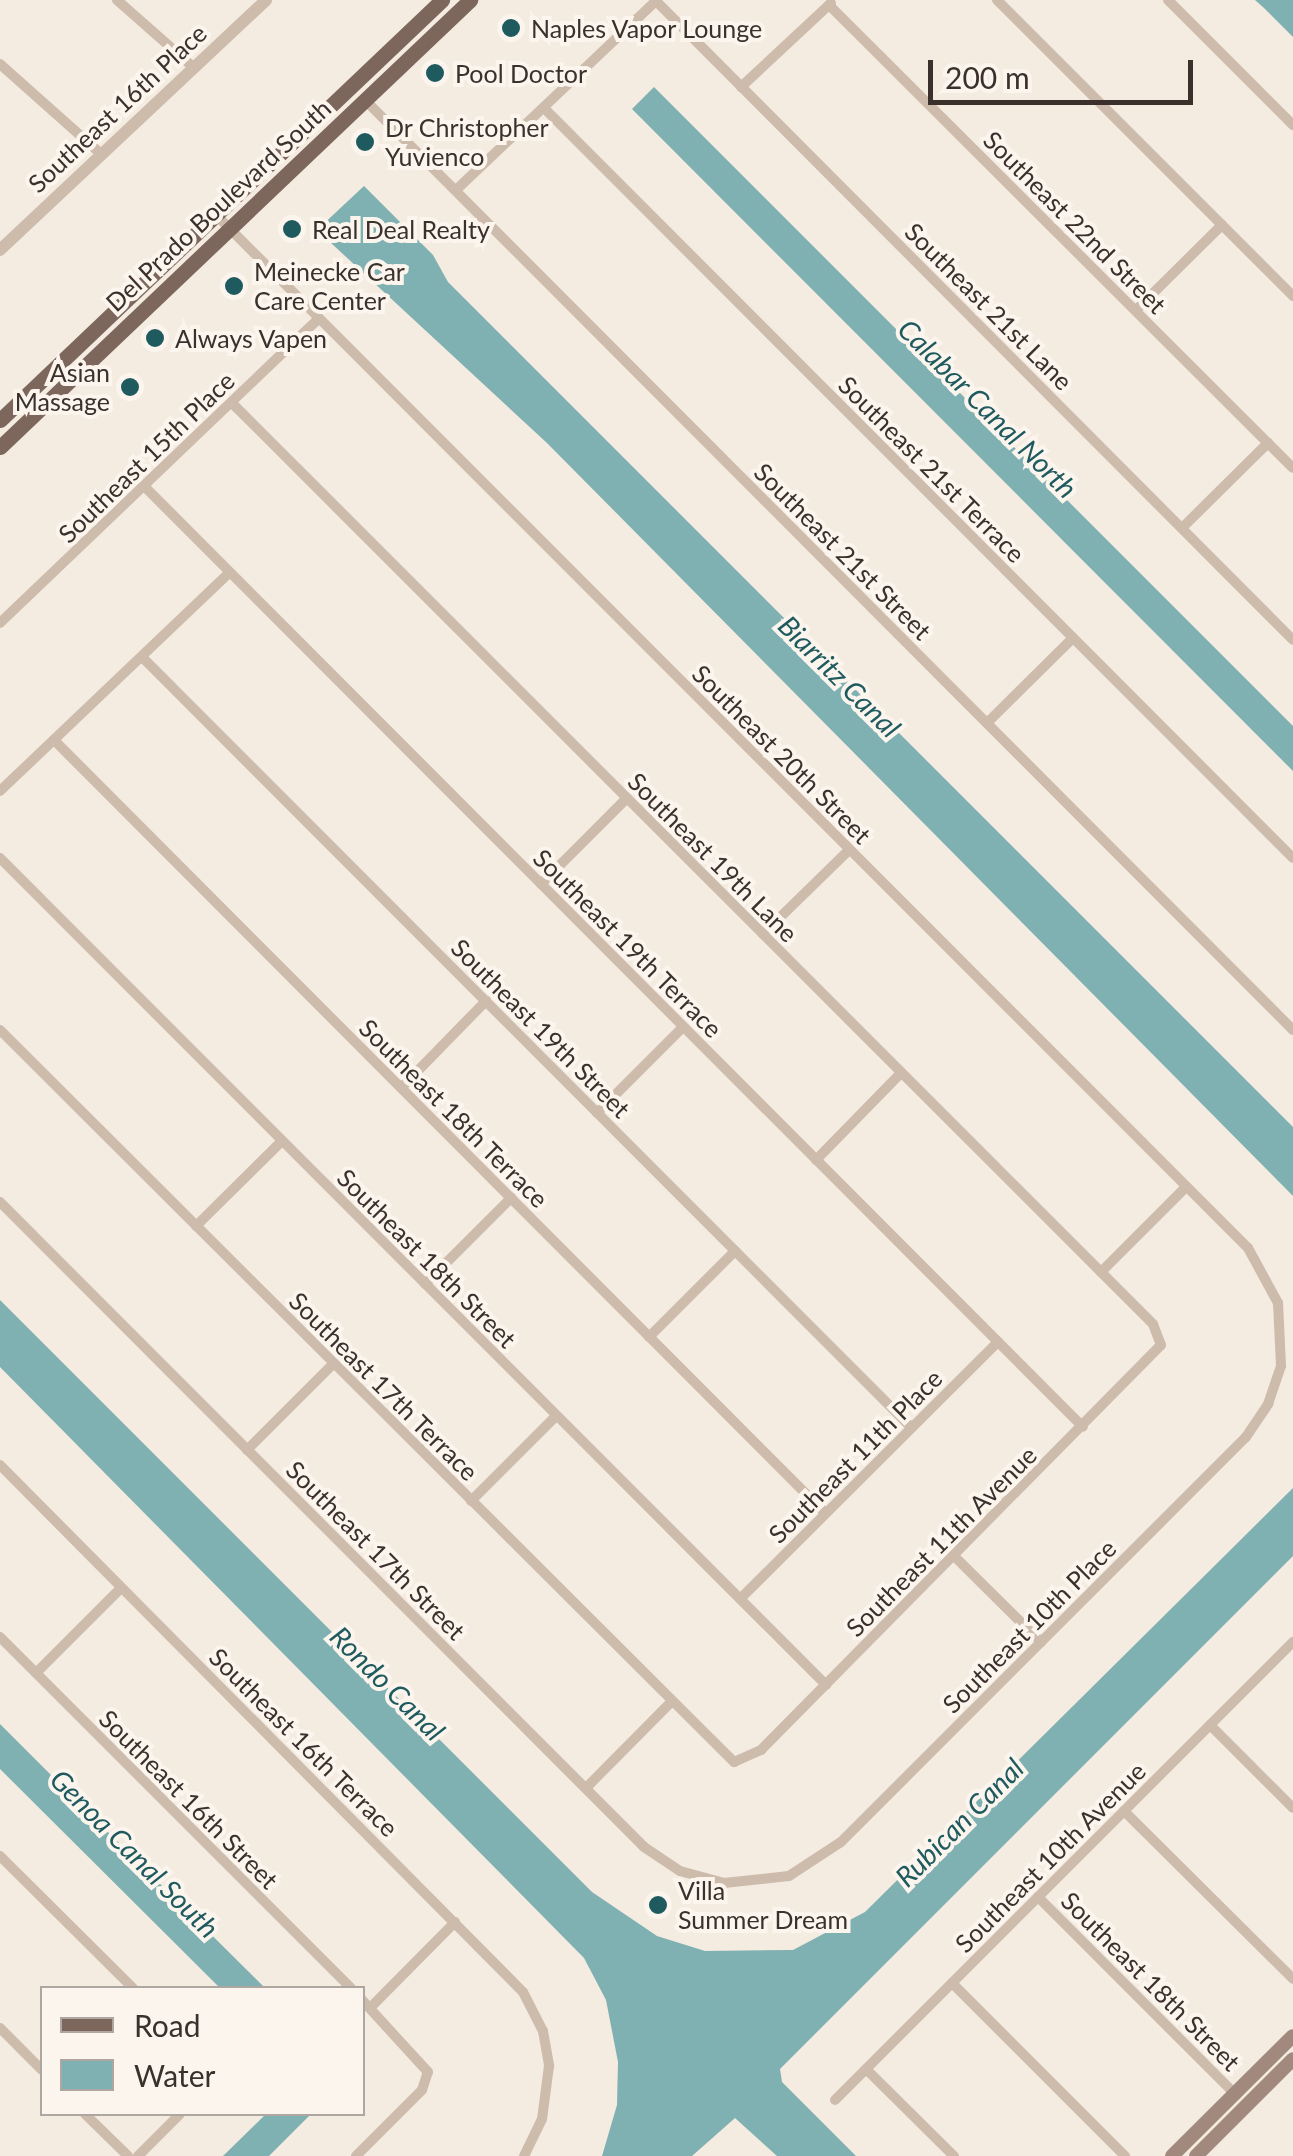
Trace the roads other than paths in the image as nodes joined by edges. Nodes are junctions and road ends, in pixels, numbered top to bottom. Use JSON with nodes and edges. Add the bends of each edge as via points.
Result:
{"nodes":[{"id":1,"x":117,"y":0,"type":"edge"},
{"id":2,"x":266,"y":0,"type":"edge"},
{"id":3,"x":442,"y":0,"type":"edge"},
{"id":4,"x":470,"y":0,"type":"edge"},
{"id":5,"x":997,"y":0,"type":"edge"},
{"id":6,"x":1168,"y":0,"type":"edge"},
{"id":7,"x":656,"y":1,"type":"edge"},
{"id":8,"x":831,"y":2,"type":"edge"},
{"id":9,"x":422,"y":19,"type":"junction"},
{"id":10,"x":0,"y":64,"type":"edge"},
{"id":11,"x":193,"y":67,"type":"junction"},
{"id":12,"x":740,"y":87,"type":"junction"},
{"id":13,"x":365,"y":100,"type":"junction"},
{"id":14,"x":544,"y":108,"type":"junction"},
{"id":15,"x":1293,"y":125,"type":"edge"},
{"id":16,"x":101,"y":154,"type":"junction"},
{"id":17,"x":456,"y":190,"type":"junction"},
{"id":18,"x":216,"y":215,"type":"junction"},
{"id":19,"x":1222,"y":225,"type":"junction"},
{"id":20,"x":229,"y":229,"type":"junction"},
{"id":21,"x":3,"y":241,"type":"edge"},
{"id":22,"x":1293,"y":296,"type":"edge"},
{"id":23,"x":1136,"y":310,"type":"junction"},
{"id":24,"x":318,"y":318,"type":"junction"},
{"id":25,"x":232,"y":403,"type":"junction"},
{"id":26,"x":2,"y":412,"type":"edge"},
{"id":27,"x":0,"y":433,"type":"edge"},
{"id":28,"x":1268,"y":443,"type":"junction"},
{"id":29,"x":0,"y":447,"type":"edge"},
{"id":30,"x":1293,"y":468,"type":"edge"},
{"id":31,"x":144,"y":486,"type":"junction"},
{"id":32,"x":1182,"y":528,"type":"junction"},
{"id":33,"x":230,"y":573,"type":"junction"},
{"id":34,"x":0,"y":623,"type":"edge"},
{"id":35,"x":1073,"y":638,"type":"junction"},
{"id":36,"x":1293,"y":640,"type":"edge"},
{"id":37,"x":142,"y":657,"type":"junction"},
{"id":38,"x":987,"y":724,"type":"junction"},
{"id":39,"x":54,"y":740,"type":"junction"},
{"id":40,"x":0,"y":790,"type":"edge"},
{"id":41,"x":626,"y":799,"type":"junction"},
{"id":42,"x":849,"y":850,"type":"junction"},
{"id":43,"x":0,"y":858,"type":"edge"},
{"id":44,"x":1293,"y":858,"type":"edge"},
{"id":45,"x":541,"y":884,"type":"junction"},
{"id":46,"x":763,"y":934,"type":"junction"},
{"id":47,"x":486,"y":1001,"type":"junction"},
{"id":48,"x":683,"y":1026,"type":"junction"},
{"id":49,"x":0,"y":1030,"type":"edge"},
{"id":50,"x":1293,"y":1030,"type":"edge"},
{"id":51,"x":902,"y":1074,"type":"junction"},
{"id":52,"x":400,"y":1088,"type":"junction"},
{"id":53,"x":596,"y":1112,"type":"junction"},
{"id":54,"x":282,"y":1141,"type":"junction"},
{"id":55,"x":816,"y":1160,"type":"junction"},
{"id":56,"x":1186,"y":1187,"type":"junction"},
{"id":57,"x":511,"y":1198,"type":"junction"},
{"id":58,"x":0,"y":1202,"type":"edge"},
{"id":59,"x":196,"y":1226,"type":"junction"},
{"id":60,"x":735,"y":1251,"type":"junction"},
{"id":61,"x":1101,"y":1272,"type":"junction"},
{"id":62,"x":425,"y":1284,"type":"junction"},
{"id":63,"x":649,"y":1336,"type":"junction"},
{"id":64,"x":998,"y":1342,"type":"junction"},
{"id":65,"x":1162,"y":1342,"type":"joint"},
{"id":66,"x":1283,"y":1343,"type":"joint"},
{"id":67,"x":334,"y":1364,"type":"junction"},
{"id":68,"x":556,"y":1416,"type":"junction"},
{"id":69,"x":912,"y":1427,"type":"junction"},
{"id":70,"x":1083,"y":1427,"type":"junction"},
{"id":71,"x":247,"y":1450,"type":"junction"},
{"id":72,"x":0,"y":1466,"type":"edge"},
{"id":73,"x":471,"y":1501,"type":"junction"},
{"id":74,"x":826,"y":1513,"type":"junction"},
{"id":75,"x":955,"y":1556,"type":"junction"},
{"id":76,"x":122,"y":1588,"type":"junction"},
{"id":77,"x":740,"y":1599,"type":"junction"},
{"id":78,"x":0,"y":1638,"type":"edge"},
{"id":79,"x":1041,"y":1642,"type":"junction"},
{"id":80,"x":1293,"y":1642,"type":"edge"},
{"id":81,"x":36,"y":1674,"type":"junction"},
{"id":82,"x":826,"y":1684,"type":"junction"},
{"id":83,"x":671,"y":1702,"type":"junction"},
{"id":84,"x":1210,"y":1725,"type":"junction"},
{"id":85,"x":742,"y":1762,"type":"joint"},
{"id":86,"x":586,"y":1788,"type":"junction"},
{"id":87,"x":1293,"y":1808,"type":"edge"},
{"id":88,"x":1124,"y":1811,"type":"junction"},
{"id":89,"x":0,"y":1856,"type":"edge"},
{"id":90,"x":748,"y":1884,"type":"joint"},
{"id":91,"x":1038,"y":1897,"type":"junction"},
{"id":92,"x":455,"y":1922,"type":"junction"},
{"id":93,"x":1293,"y":1979,"type":"edge"},
{"id":94,"x":952,"y":1983,"type":"junction"},
{"id":95,"x":131,"y":1986,"type":"edge"},
{"id":96,"x":349,"y":1986,"type":"edge"},
{"id":97,"x":366,"y":2004,"type":"edge"},
{"id":98,"x":0,"y":2028,"type":"edge"},
{"id":99,"x":1293,"y":2036,"type":"edge"},
{"id":100,"x":1293,"y":2059,"type":"edge"},
{"id":101,"x":40,"y":2068,"type":"edge"},
{"id":102,"x":866,"y":2068,"type":"junction"},
{"id":103,"x":1235,"y":2094,"type":"junction"},
{"id":104,"x":835,"y":2100,"type":"dead end"},
{"id":105,"x":88,"y":2116,"type":"edge"},
{"id":106,"x":178,"y":2116,"type":"edge"},
{"id":107,"x":128,"y":2156,"type":"edge"},
{"id":108,"x":138,"y":2156,"type":"edge"},
{"id":109,"x":356,"y":2156,"type":"edge"},
{"id":110,"x":524,"y":2156,"type":"edge"},
{"id":111,"x":954,"y":2156,"type":"edge"},
{"id":112,"x":1126,"y":2156,"type":"edge"},
{"id":113,"x":1172,"y":2156,"type":"edge"},
{"id":114,"x":1196,"y":2156,"type":"edge"}],
"edges":[{"from":1,"to":11,"type":"street"},
{"from":2,"to":11,"type":"street","name":"Southeast 16th Place"},
{"from":3,"to":9,"type":"main road","name":"Del Prado Boulevard South"},
{"from":4,"to":13,"type":"main road","name":"Del Prado Boulevard South"},
{"from":5,"to":19,"type":"street"},
{"from":6,"to":15,"type":"street"},
{"from":7,"to":12,"type":"street","name":"Southeast 21st Lane"},
{"from":7,"to":14,"type":"street"},
{"from":8,"to":12,"type":"street"},
{"from":8,"to":23,"type":"street","name":"Southeast 22nd Street"},
{"from":9,"to":13,"type":"main road","via":[[370,81]]},
{"from":9,"to":18,"type":"main road","name":"Del Prado Boulevard South"},
{"from":10,"to":16,"type":"street"},
{"from":11,"to":16,"type":"street","name":"Southeast 16th Place"},
{"from":12,"to":32,"type":"street","name":"Southeast 21st Lane"},
{"from":13,"to":17,"type":"street","name":"Southeast 21st Street"},
{"from":13,"to":20,"type":"main road","name":"Del Prado Boulevard South"},
{"from":14,"to":17,"type":"street"},
{"from":14,"to":35,"type":"street","name":"Southeast 21st Terrace"},
{"from":16,"to":21,"type":"street","name":"Southeast 16th Place"},
{"from":17,"to":38,"type":"street","name":"Southeast 21st Street"},
{"from":18,"to":20,"type":"street","name":"Southeast 20th Street"},
{"from":18,"to":26,"type":"main road","name":"Del Prado Boulevard South"},
{"from":19,"to":22,"type":"street"},
{"from":19,"to":23,"type":"street"},
{"from":20,"to":24,"type":"street","name":"Southeast 20th Street"},
{"from":20,"to":29,"type":"main road","name":"Del Prado Boulevard South"},
{"from":23,"to":28,"type":"street","name":"Southeast 22nd Street"},
{"from":24,"to":25,"type":"street","name":"Southeast 15th Place"},
{"from":24,"to":42,"type":"street","name":"Southeast 20th Street"},
{"from":25,"to":31,"type":"street","name":"Southeast 15th Place"},
{"from":25,"to":41,"type":"street","name":"Southeast 19th Lane"},
{"from":26,"to":27,"type":"main road"},
{"from":28,"to":30,"type":"street","name":"Southeast 22nd Street"},
{"from":28,"to":32,"type":"street"},
{"from":31,"to":33,"type":"street","name":"Southeast 19th Terrace"},
{"from":31,"to":34,"type":"street","name":"Southeast 15th Place"},
{"from":32,"to":36,"type":"street","name":"Southeast 21st Lane"},
{"from":33,"to":37,"type":"street"},
{"from":33,"to":45,"type":"street","name":"Southeast 19th Terrace"},
{"from":35,"to":38,"type":"street"},
{"from":35,"to":44,"type":"street","name":"Southeast 21st Terrace"},
{"from":37,"to":39,"type":"street"},
{"from":37,"to":47,"type":"street","name":"Southeast 19th Street"},
{"from":38,"to":50,"type":"street","name":"Southeast 21st Street"},
{"from":39,"to":40,"type":"street"},
{"from":39,"to":52,"type":"street","name":"Southeast 18th Terrace"},
{"from":41,"to":45,"type":"street"},
{"from":41,"to":46,"type":"street","name":"Southeast 19th Lane"},
{"from":42,"to":46,"type":"street"},
{"from":42,"to":56,"type":"street","name":"Southeast 20th Street"},
{"from":43,"to":54,"type":"street","name":"Southeast 18th Street"},
{"from":45,"to":48,"type":"street","name":"Southeast 19th Terrace"},
{"from":46,"to":51,"type":"street","name":"Southeast 19th Lane"},
{"from":47,"to":52,"type":"street"},
{"from":47,"to":53,"type":"street","name":"Southeast 19th Street"},
{"from":48,"to":53,"type":"street"},
{"from":48,"to":55,"type":"street","name":"Southeast 19th Terrace"},
{"from":49,"to":59,"type":"street","name":"Southeast 17th Terrace"},
{"from":51,"to":55,"type":"street"},
{"from":51,"to":61,"type":"street","name":"Southeast 19th Lane"},
{"from":52,"to":57,"type":"street","name":"Southeast 18th Terrace"},
{"from":53,"to":60,"type":"street","name":"Southeast 19th Street"},
{"from":54,"to":59,"type":"street"},
{"from":54,"to":62,"type":"street","name":"Southeast 18th Street"},
{"from":55,"to":64,"type":"street","name":"Southeast 19th Terrace"},
{"from":56,"to":61,"type":"street"},
{"from":56,"to":66,"type":"street","name":"Southeast 20th Street","via":[[1259,1262],[1278,1304]]},
{"from":57,"to":62,"type":"street"},
{"from":57,"to":63,"type":"street","name":"Southeast 18th Terrace"},
{"from":58,"to":71,"type":"street","name":"Southeast 17th Street"},
{"from":59,"to":67,"type":"street","name":"Southeast 17th Terrace"},
{"from":60,"to":63,"type":"street"},
{"from":60,"to":69,"type":"street","name":"Southeast 19th Street"},
{"from":61,"to":65,"type":"street","name":"Southeast 19th Lane","via":[[1153,1324]]},
{"from":62,"to":68,"type":"street","name":"Southeast 18th Street"},
{"from":63,"to":74,"type":"street","name":"Southeast 18th Terrace"},
{"from":64,"to":69,"type":"street","name":"Southeast 11th Place"},
{"from":64,"to":70,"type":"street","name":"Southeast 19th Terrace"},
{"from":65,"to":70,"type":"street","name":"Southeast 11th Avenue"},
{"from":66,"to":79,"type":"street","name":"Southeast 10th Place","via":[[1276,1385],[1256,1425]]},
{"from":67,"to":71,"type":"street"},
{"from":67,"to":73,"type":"street","name":"Southeast 17th Terrace"},
{"from":68,"to":73,"type":"street"},
{"from":68,"to":77,"type":"street","name":"Southeast 18th Street"},
{"from":69,"to":74,"type":"street","name":"Southeast 11th Place"},
{"from":70,"to":75,"type":"street","name":"Southeast 11th Avenue"},
{"from":71,"to":86,"type":"street","name":"Southeast 17th Street"},
{"from":72,"to":76,"type":"street","name":"Southeast 16th Terrace"},
{"from":73,"to":83,"type":"street","name":"Southeast 17th Terrace"},
{"from":74,"to":77,"type":"street","name":"Southeast 11th Place"},
{"from":75,"to":79,"type":"street"},
{"from":75,"to":82,"type":"street","name":"Southeast 11th Avenue"},
{"from":76,"to":81,"type":"street"},
{"from":76,"to":92,"type":"street","name":"Southeast 16th Terrace"},
{"from":77,"to":82,"type":"street","name":"Southeast 18th Street"},
{"from":78,"to":81,"type":"street","name":"Southeast 16th Street"},
{"from":79,"to":90,"type":"street","name":"Southeast 10th Place","via":[[833,1850],[797,1873]]},
{"from":80,"to":84,"type":"street","name":"Southeast 10th Avenue"},
{"from":81,"to":96,"type":"street","name":"Southeast 16th Street"},
{"from":82,"to":85,"type":"street","name":"Southeast 11th Avenue"},
{"from":83,"to":85,"type":"street","name":"Southeast 17th Terrace","via":[[726,1756]]},
{"from":83,"to":86,"type":"street"},
{"from":84,"to":87,"type":"street"},
{"from":84,"to":88,"type":"street","name":"Southeast 10th Avenue"},
{"from":86,"to":90,"type":"street","name":"Southeast 17th Street","via":[[670,1866],[712,1882]]},
{"from":88,"to":91,"type":"street","name":"Southeast 10th Avenue"},
{"from":88,"to":93,"type":"street"},
{"from":89,"to":95,"type":"street"},
{"from":91,"to":94,"type":"street","name":"Southeast 10th Avenue"},
{"from":91,"to":103,"type":"street","name":"Southeast 18th Street"},
{"from":92,"to":97,"type":"street"},
{"from":92,"to":110,"type":"street","name":"Southeast 16th Terrace","via":[[523,1992],[543,2031],[549,2066],[542,2119]]},
{"from":94,"to":102,"type":"street","name":"Southeast 10th Avenue"},
{"from":94,"to":112,"type":"street"},
{"from":97,"to":109,"type":"street","via":[[428,2072],[422,2090]]},
{"from":98,"to":101,"type":"street"},
{"from":99,"to":103,"type":"main road"},
{"from":100,"to":114,"type":"main road"},
{"from":102,"to":104,"type":"street","name":"Southeast 10th Avenue"},
{"from":102,"to":111,"type":"street"},
{"from":103,"to":113,"type":"main road"},
{"from":105,"to":107,"type":"street"},
{"from":106,"to":108,"type":"street"}]}
